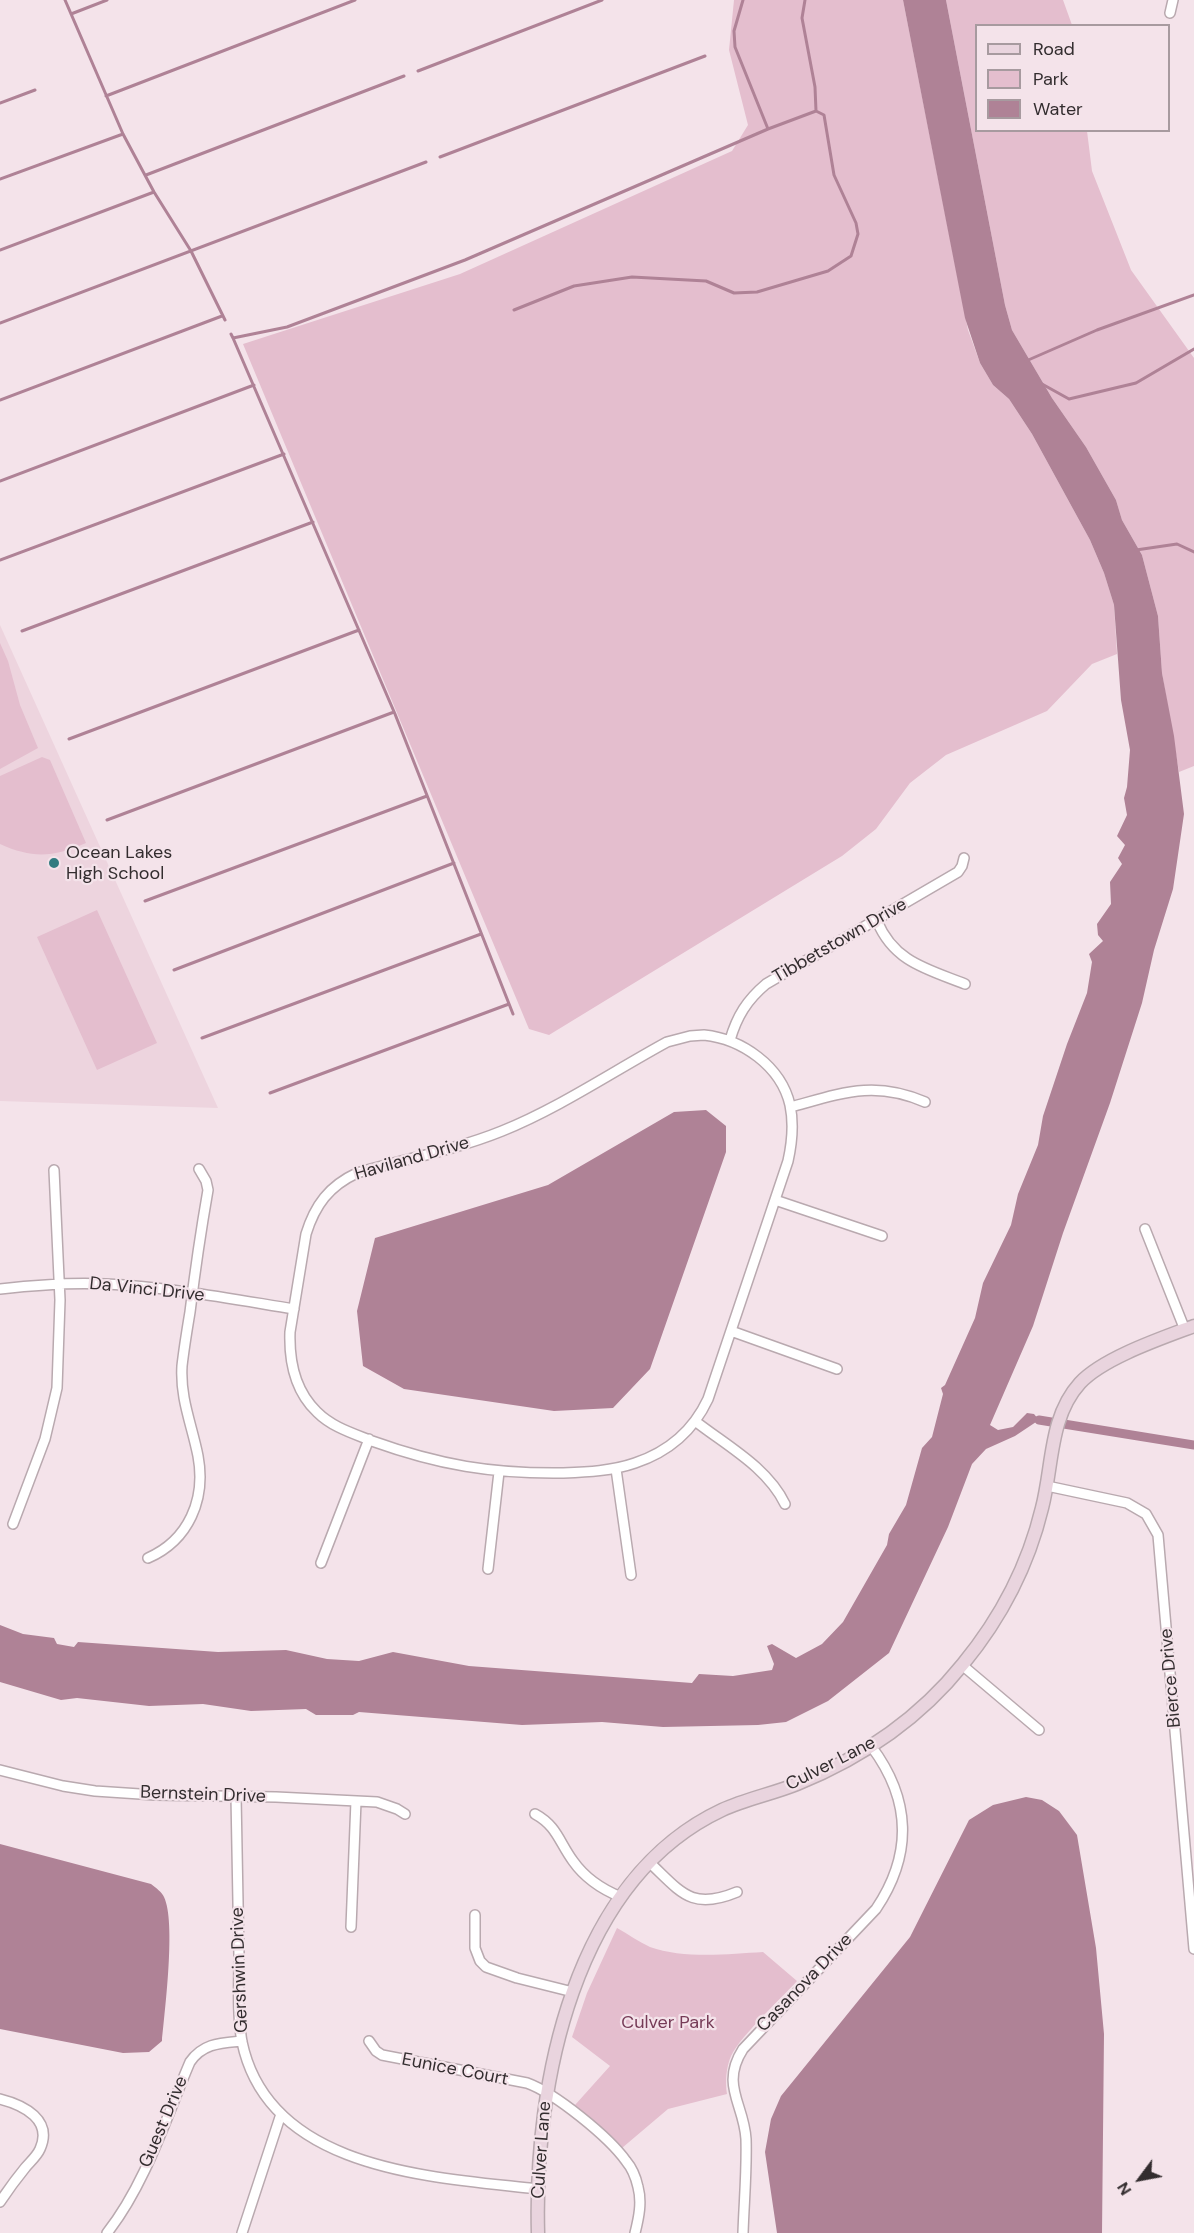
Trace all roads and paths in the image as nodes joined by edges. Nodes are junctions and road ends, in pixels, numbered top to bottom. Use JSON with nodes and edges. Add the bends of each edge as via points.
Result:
{"nodes":[{"id":1,"x":1173,"y":0,"type":"edge"},
{"id":2,"x":1170,"y":13,"type":"dead end"},
{"id":3,"x":964,"y":858,"type":"dead end"},
{"id":4,"x":877,"y":921,"type":"junction"},
{"id":5,"x":965,"y":984,"type":"dead end"},
{"id":6,"x":730,"y":1040,"type":"junction"},
{"id":7,"x":925,"y":1102,"type":"dead end"},
{"id":8,"x":790,"y":1107,"type":"junction"},
{"id":9,"x":199,"y":1169,"type":"dead end"},
{"id":10,"x":54,"y":1170,"type":"dead end"},
{"id":11,"x":775,"y":1200,"type":"junction"},
{"id":12,"x":1145,"y":1229,"type":"dead end"},
{"id":13,"x":882,"y":1236,"type":"dead end"},
{"id":14,"x":59,"y":1284,"type":"junction"},
{"id":15,"x":0,"y":1289,"type":"edge"},
{"id":16,"x":192,"y":1293,"type":"junction"},
{"id":17,"x":294,"y":1309,"type":"junction"},
{"id":18,"x":1190,"y":1328,"type":"edge"},
{"id":19,"x":731,"y":1331,"type":"junction"},
{"id":20,"x":837,"y":1369,"type":"dead end"},
{"id":21,"x":696,"y":1421,"type":"junction"},
{"id":22,"x":369,"y":1439,"type":"junction"},
{"id":23,"x":616,"y":1469,"type":"junction"},
{"id":24,"x":499,"y":1472,"type":"junction"},
{"id":25,"x":1047,"y":1486,"type":"junction"},
{"id":26,"x":785,"y":1504,"type":"dead end"},
{"id":27,"x":13,"y":1524,"type":"dead end"},
{"id":28,"x":148,"y":1558,"type":"dead end"},
{"id":29,"x":321,"y":1563,"type":"dead end"},
{"id":30,"x":488,"y":1569,"type":"dead end"},
{"id":31,"x":631,"y":1575,"type":"dead end"},
{"id":32,"x":962,"y":1665,"type":"junction"},
{"id":33,"x":1039,"y":1730,"type":"dead end"},
{"id":34,"x":872,"y":1746,"type":"junction"},
{"id":35,"x":0,"y":1770,"type":"edge"},
{"id":36,"x":236,"y":1796,"type":"junction"},
{"id":37,"x":356,"y":1801,"type":"junction"},
{"id":38,"x":405,"y":1814,"type":"dead end"},
{"id":39,"x":535,"y":1814,"type":"dead end"},
{"id":40,"x":649,"y":1862,"type":"junction"},
{"id":41,"x":737,"y":1892,"type":"dead end"},
{"id":42,"x":621,"y":1897,"type":"junction"},
{"id":43,"x":475,"y":1915,"type":"dead end"},
{"id":44,"x":351,"y":1927,"type":"dead end"},
{"id":45,"x":1194,"y":1949,"type":"edge"},
{"id":46,"x":573,"y":1992,"type":"junction"},
{"id":47,"x":369,"y":2041,"type":"dead end"},
{"id":48,"x":242,"y":2042,"type":"junction"},
{"id":49,"x":546,"y":2092,"type":"junction"},
{"id":50,"x":0,"y":2099,"type":"edge"},
{"id":51,"x":281,"y":2114,"type":"junction"},
{"id":52,"x":537,"y":2189,"type":"junction"},
{"id":53,"x":0,"y":2202,"type":"edge"},
{"id":54,"x":107,"y":2233,"type":"edge"},
{"id":55,"x":242,"y":2233,"type":"edge"},
{"id":56,"x":538,"y":2233,"type":"edge"},
{"id":57,"x":635,"y":2233,"type":"edge"},
{"id":58,"x":743,"y":2233,"type":"edge"}],
"edges":[{"from":1,"to":2,"type":"street"},
{"from":3,"to":4,"type":"street","name":"Tibbetstown Drive","via":[[958,872]]},
{"from":4,"to":5,"type":"street","via":[[887,940],[905,958]]},
{"from":4,"to":6,"type":"street","name":"Tibbetstown Drive","via":[[754,994],[740,1013]]},
{"from":6,"to":8,"type":"street","name":"Haviland Drive","via":[[774,1073]]},
{"from":6,"to":17,"type":"street","name":"Haviland Drive","via":[[704,1035],[677,1038],[503,1131],[345,1178],[326,1192],[311,1219]]},
{"from":7,"to":8,"type":"street","via":[[895,1091],[868,1089]]},
{"from":8,"to":11,"type":"street","name":"Haviland Drive","via":[[792,1145]]},
{"from":9,"to":16,"type":"street","via":[[208,1190]]},
{"from":10,"to":14,"type":"street"},
{"from":11,"to":13,"type":"street"},
{"from":11,"to":19,"type":"street","name":"Haviland Drive"},
{"from":12,"to":18,"type":"street"},
{"from":14,"to":15,"type":"street","name":"Da Vinci Drive"},
{"from":14,"to":16,"type":"street","name":"Da Vinci Drive","via":[[106,1284]]},
{"from":14,"to":27,"type":"street","via":[[57,1388],[45,1439]]},
{"from":16,"to":17,"type":"street","name":"Da Vinci Drive"},
{"from":16,"to":28,"type":"street","via":[[182,1366],[185,1407],[200,1468],[198,1495],[180,1537]]},
{"from":17,"to":22,"type":"street","name":"Haviland Drive","via":[[289,1347],[301,1390],[328,1421]]},
{"from":18,"to":25,"type":"street","name":"Culver Lane","via":[[1098,1368],[1071,1394],[1059,1416]]},
{"from":19,"to":20,"type":"street"},
{"from":19,"to":21,"type":"street","name":"Haviland Drive","via":[[708,1400]]},
{"from":21,"to":23,"type":"street","name":"Haviland Drive","via":[[665,1449]]},
{"from":21,"to":26,"type":"street","via":[[761,1472]]},
{"from":22,"to":24,"type":"street","name":"Haviland Drive","via":[[412,1455]]},
{"from":22,"to":29,"type":"street"},
{"from":23,"to":24,"type":"street","name":"Haviland Drive"},
{"from":23,"to":31,"type":"street"},
{"from":24,"to":30,"type":"street"},
{"from":25,"to":32,"type":"street","name":"Culver Lane","via":[[1034,1537],[1013,1587]]},
{"from":25,"to":45,"type":"street","name":"Bierce Drive","via":[[1127,1503],[1146,1514],[1158,1535]]},
{"from":32,"to":33,"type":"street"},
{"from":32,"to":34,"type":"street","name":"Culver Lane","via":[[917,1712]]},
{"from":34,"to":40,"type":"street","name":"Culver Lane","via":[[824,1773],[721,1811],[681,1834]]},
{"from":34,"to":58,"type":"street","name":"Casanova Drive","via":[[900,1800],[903,1832],[897,1867],[876,1909],[737,2058],[733,2086],[746,2138]]},
{"from":35,"to":36,"type":"street","name":"Bernstein Drive","via":[[95,1791]]},
{"from":36,"to":37,"type":"street","name":"Bernstein Drive"},
{"from":36,"to":48,"type":"street","name":"Gershwin Drive"},
{"from":37,"to":38,"type":"street","name":"Bernstein Drive","via":[[386,1804]]},
{"from":37,"to":44,"type":"street"},
{"from":39,"to":42,"type":"street","via":[[548,1821],[581,1871],[600,1887]]},
{"from":40,"to":41,"type":"street","via":[[686,1896],[720,1899]]},
{"from":40,"to":42,"type":"street","name":"Culver Lane"},
{"from":42,"to":46,"type":"street","name":"Culver Lane","via":[[592,1947]]},
{"from":43,"to":46,"type":"street","via":[[475,1948],[486,1967]]},
{"from":46,"to":49,"type":"street","name":"Culver Lane"},
{"from":47,"to":49,"type":"street","name":"Eunice Court","via":[[382,2055],[527,2084]]},
{"from":48,"to":51,"type":"street","name":"Gershwin Drive","via":[[261,2089]]},
{"from":48,"to":54,"type":"street","name":"Guest Drive","via":[[211,2044],[190,2062],[138,2184]]},
{"from":49,"to":52,"type":"street","name":"Culver Lane"},
{"from":49,"to":57,"type":"street","name":"Eunice Court","via":[[606,2140],[629,2164],[640,2200]]},
{"from":50,"to":53,"type":"street","via":[[30,2111],[43,2132],[37,2154]]},
{"from":51,"to":52,"type":"street","name":"Gershwin Drive","via":[[318,2141],[374,2163],[424,2175]]},
{"from":51,"to":55,"type":"street"},
{"from":52,"to":56,"type":"street","name":"Culver Lane"}]}
